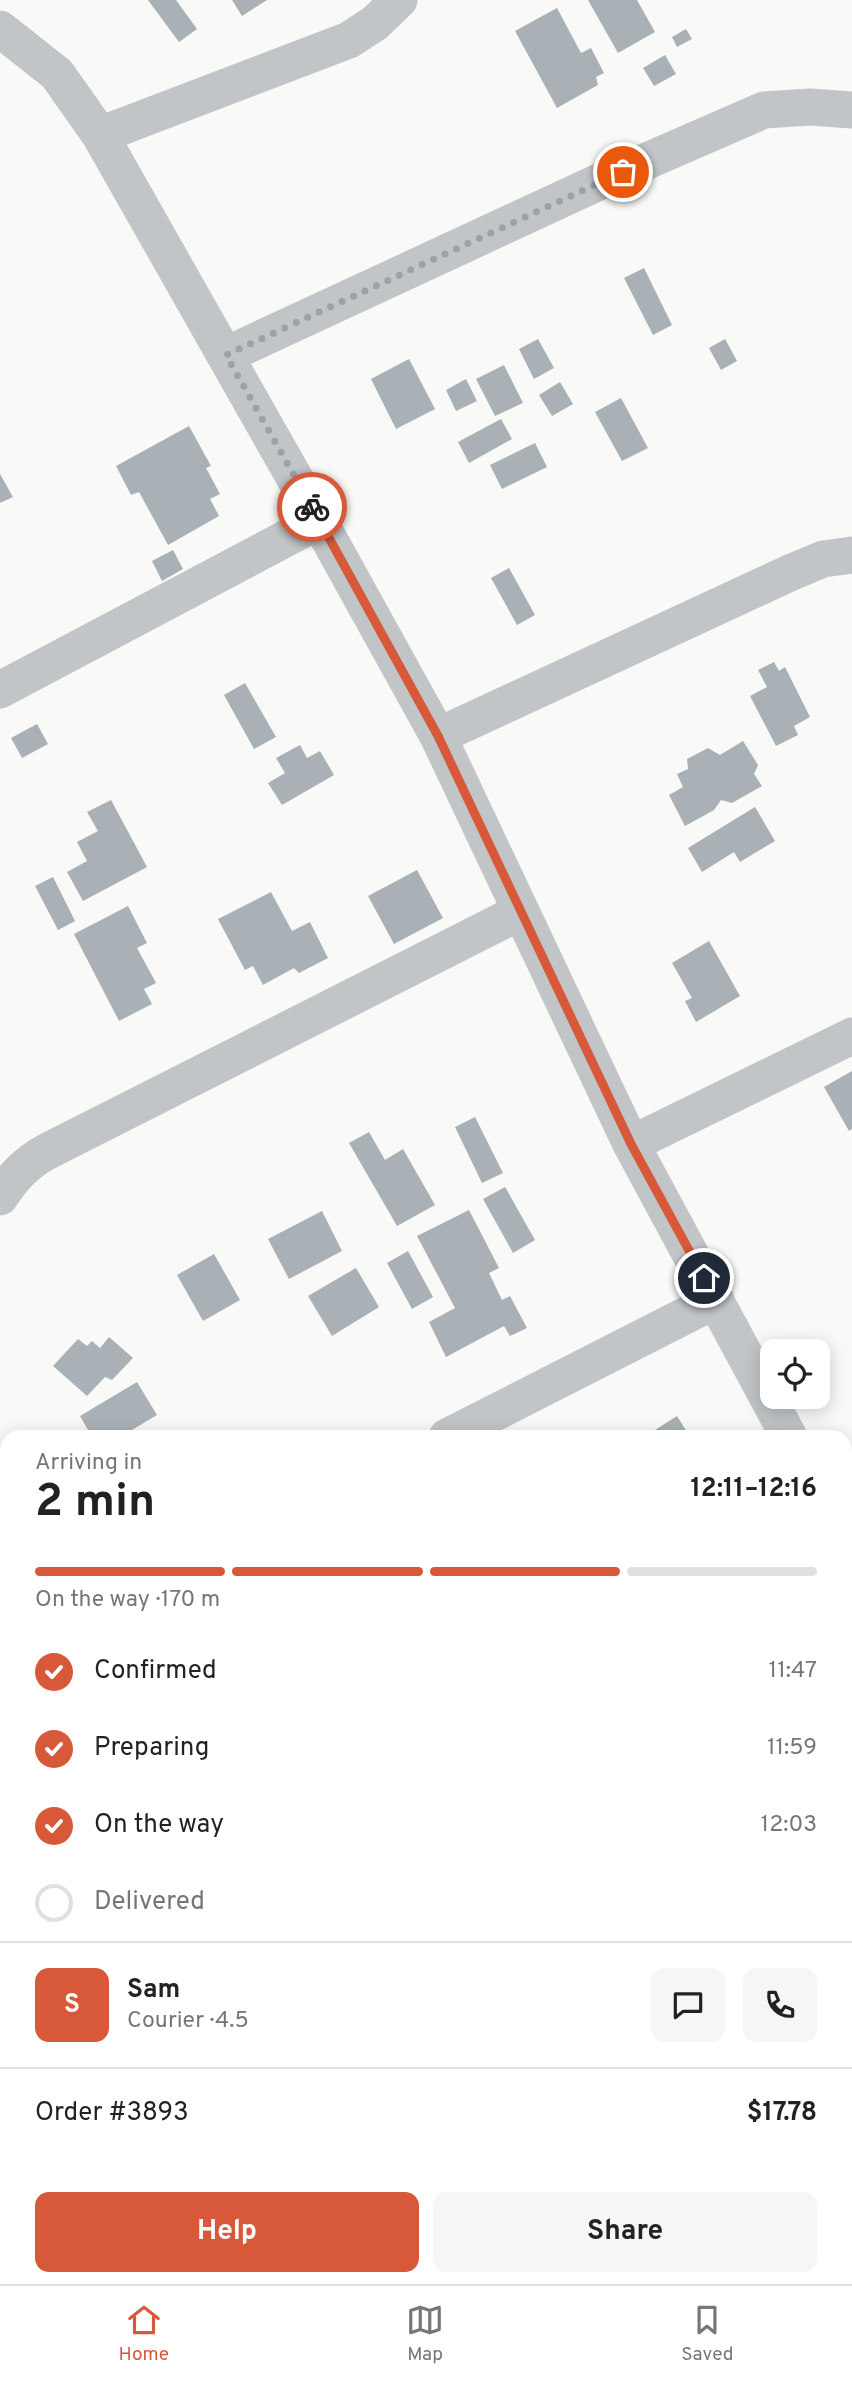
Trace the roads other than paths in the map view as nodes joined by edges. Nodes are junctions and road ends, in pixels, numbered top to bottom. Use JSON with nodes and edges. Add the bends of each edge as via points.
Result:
{"nodes":[{"id":1,"x":399,"y":0,"type":"edge"},
{"id":2,"x":0,"y":29,"type":"edge"},
{"id":3,"x":852,"y":110,"type":"edge"},
{"id":4,"x":100,"y":135,"type":"junction"},
{"id":5,"x":226,"y":355,"type":"junction"},
{"id":6,"x":319,"y":521,"type":"junction"},
{"id":7,"x":852,"y":555,"type":"edge"},
{"id":8,"x":0,"y":690,"type":"edge"},
{"id":9,"x":438,"y":736,"type":"junction"},
{"id":10,"x":520,"y":912,"type":"junction"},
{"id":11,"x":852,"y":1036,"type":"edge"},
{"id":12,"x":631,"y":1144,"type":"junction"},
{"id":13,"x":0,"y":1197,"type":"edge"},
{"id":14,"x":716,"y":1300,"type":"junction"},
{"id":15,"x":461,"y":1430,"type":"edge"},
{"id":16,"x":785,"y":1430,"type":"edge"}],
"edges":[{"from":1,"to":4,"type":"street","via":[[349,40]]},
{"from":2,"to":4,"type":"street","via":[[57,74]]},
{"from":3,"to":5,"type":"street","via":[[764,110]]},
{"from":4,"to":5,"type":"street"},
{"from":5,"to":6,"type":"street"},
{"from":6,"to":8,"type":"street"},
{"from":6,"to":9,"type":"street"},
{"from":7,"to":9,"type":"street","via":[[802,568]]},
{"from":9,"to":10,"type":"street"},
{"from":10,"to":12,"type":"street"},
{"from":10,"to":13,"type":"street","via":[[46,1152],[15,1174]]},
{"from":11,"to":12,"type":"street"},
{"from":12,"to":14,"type":"street"},
{"from":14,"to":15,"type":"street"},
{"from":14,"to":16,"type":"street"}]}
